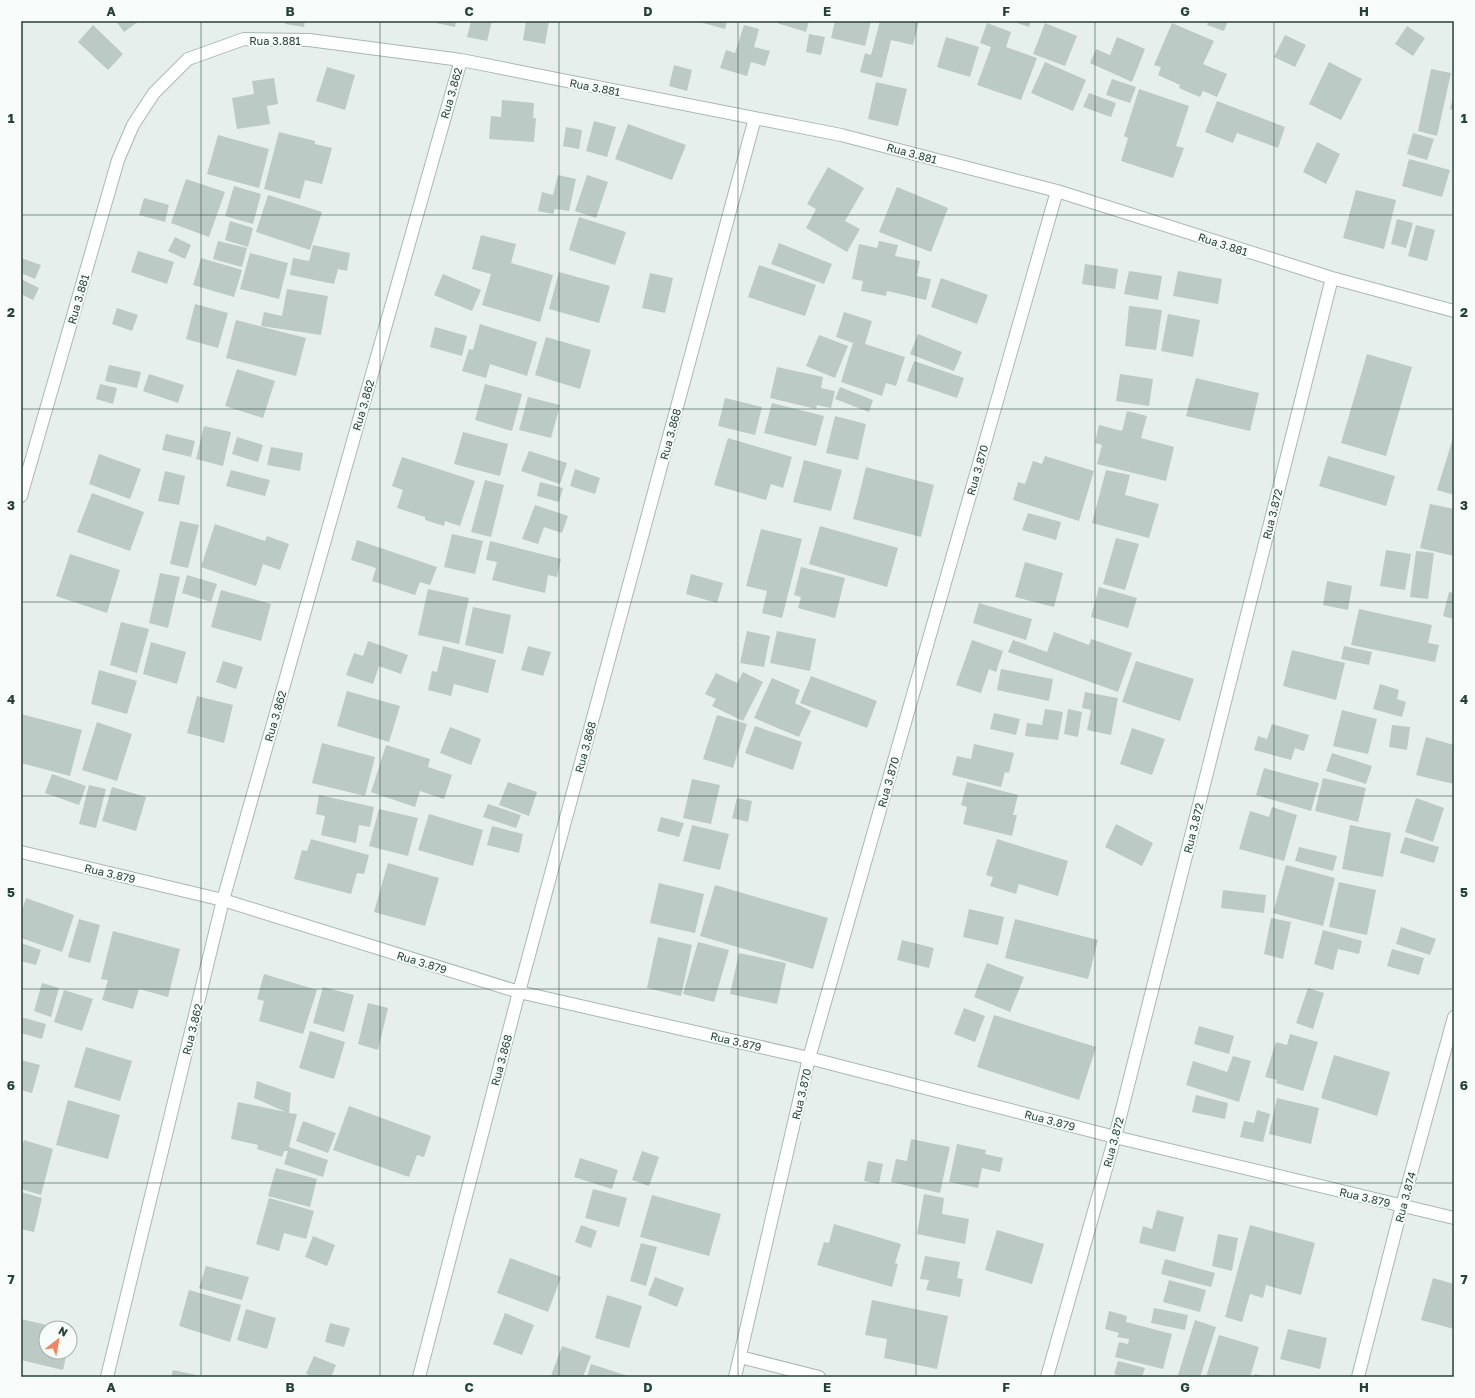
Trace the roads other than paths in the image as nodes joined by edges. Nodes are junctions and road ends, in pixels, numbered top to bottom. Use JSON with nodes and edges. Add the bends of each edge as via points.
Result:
{"nodes":[{"id":1,"x":461,"y":60,"type":"junction"},
{"id":2,"x":755,"y":118,"type":"junction"},
{"id":3,"x":1057,"y":191,"type":"junction"},
{"id":4,"x":1332,"y":278,"type":"junction"},
{"id":5,"x":1454,"y":312,"type":"edge"},
{"id":6,"x":21,"y":496,"type":"edge"},
{"id":7,"x":21,"y":852,"type":"edge"},
{"id":8,"x":223,"y":900,"type":"junction"},
{"id":9,"x":519,"y":992,"type":"junction"},
{"id":10,"x":1454,"y":1017,"type":"edge"},
{"id":11,"x":810,"y":1058,"type":"junction"},
{"id":12,"x":1115,"y":1137,"type":"junction"},
{"id":13,"x":1402,"y":1206,"type":"junction"},
{"id":14,"x":1454,"y":1218,"type":"edge"},
{"id":15,"x":740,"y":1357,"type":"junction"},
{"id":16,"x":107,"y":1377,"type":"edge"},
{"id":17,"x":418,"y":1377,"type":"edge"},
{"id":18,"x":735,"y":1377,"type":"edge"},
{"id":19,"x":819,"y":1377,"type":"edge"},
{"id":20,"x":1048,"y":1377,"type":"edge"},
{"id":21,"x":1358,"y":1377,"type":"edge"}],
"edges":[{"from":1,"to":2,"type":"street","name":"Rua 3.881"},
{"from":1,"to":6,"type":"street","name":"Rua 3.881","via":[[309,40],[244,39],[188,59],[154,93],[133,125],[118,160]]},
{"from":1,"to":8,"type":"street","name":"Rua 3.862"},
{"from":2,"to":3,"type":"street","name":"Rua 3.881","via":[[841,135]]},
{"from":2,"to":9,"type":"street","name":"Rua 3.868"},
{"from":3,"to":4,"type":"street","name":"Rua 3.881"},
{"from":3,"to":11,"type":"street","name":"Rua 3.870"},
{"from":4,"to":5,"type":"street","name":"Rua 3.881"},
{"from":4,"to":12,"type":"street","name":"Rua 3.872"},
{"from":7,"to":8,"type":"street","name":"Rua 3.879"},
{"from":8,"to":9,"type":"street","name":"Rua 3.879"},
{"from":8,"to":16,"type":"street","name":"Rua 3.862"},
{"from":9,"to":11,"type":"street","name":"Rua 3.879"},
{"from":9,"to":17,"type":"street","name":"Rua 3.868"},
{"from":10,"to":13,"type":"street","name":"Rua 3.874"},
{"from":11,"to":12,"type":"street","name":"Rua 3.879"},
{"from":11,"to":15,"type":"street","name":"Rua 3.870"},
{"from":12,"to":13,"type":"street","name":"Rua 3.879"},
{"from":12,"to":20,"type":"street","name":"Rua 3.872"},
{"from":13,"to":14,"type":"street","name":"Rua 3.879"},
{"from":13,"to":21,"type":"street","name":"Rua 3.874"},
{"from":15,"to":18,"type":"street","name":"Rua 3.870"},
{"from":15,"to":19,"type":"street"}]}
